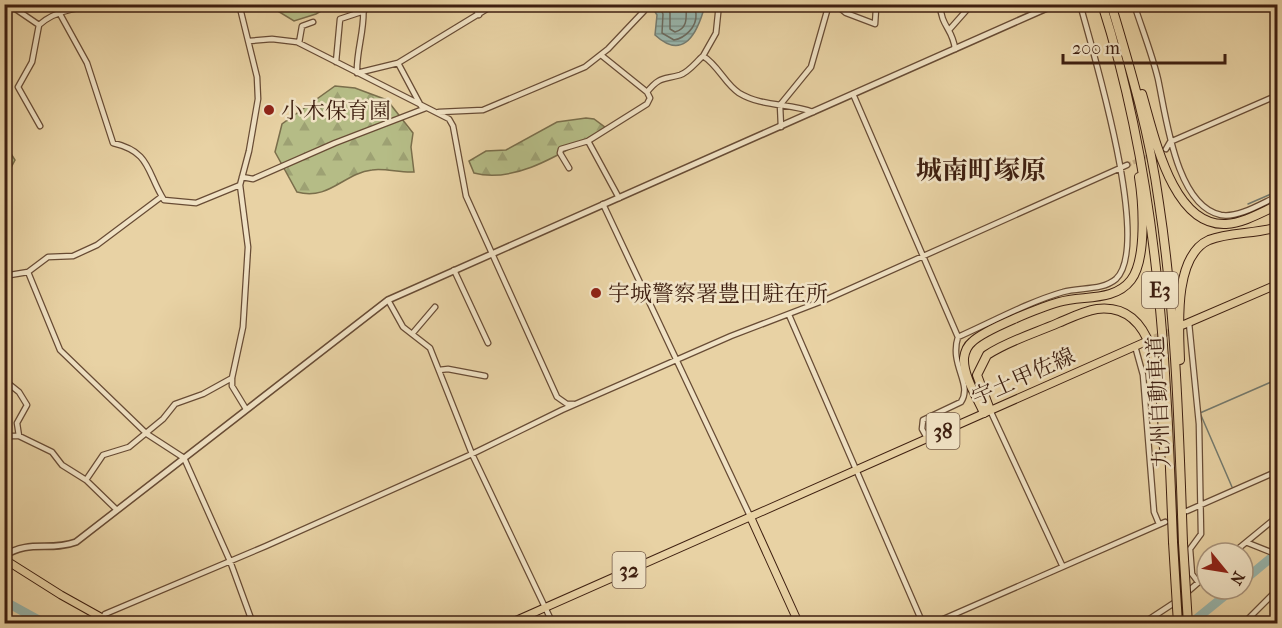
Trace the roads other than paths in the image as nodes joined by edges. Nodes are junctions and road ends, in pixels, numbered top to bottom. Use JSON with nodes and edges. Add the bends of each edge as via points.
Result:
{"nodes":[{"id":1,"x":14,"y":4,"type":"edge"},
{"id":2,"x":128,"y":4,"type":"edge"},
{"id":3,"x":239,"y":4,"type":"edge"},
{"id":4,"x":363,"y":4,"type":"edge"},
{"id":5,"x":473,"y":4,"type":"edge"},
{"id":6,"x":495,"y":4,"type":"edge"},
{"id":7,"x":633,"y":4,"type":"edge"},
{"id":8,"x":719,"y":4,"type":"edge"},
{"id":9,"x":830,"y":4,"type":"edge"},
{"id":10,"x":835,"y":4,"type":"edge"},
{"id":11,"x":870,"y":4,"type":"edge"},
{"id":12,"x":940,"y":4,"type":"edge"},
{"id":13,"x":972,"y":4,"type":"edge"},
{"id":14,"x":1056,"y":4,"type":"edge"},
{"id":15,"x":1080,"y":4,"type":"edge"},
{"id":16,"x":1102,"y":4,"type":"edge"},
{"id":17,"x":1113,"y":4,"type":"edge"},
{"id":18,"x":1134,"y":4,"type":"edge"},
{"id":19,"x":364,"y":11,"type":"junction"},
{"id":20,"x":60,"y":14,"type":"junction"},
{"id":21,"x":479,"y":15,"type":"junction"},
{"id":22,"x":313,"y":22,"type":"dead end"},
{"id":23,"x":39,"y":25,"type":"junction"},
{"id":24,"x":949,"y":30,"type":"junction"},
{"id":25,"x":249,"y":41,"type":"junction"},
{"id":26,"x":299,"y":43,"type":"junction"},
{"id":27,"x":955,"y":49,"type":"junction"},
{"id":28,"x":601,"y":55,"type":"junction"},
{"id":29,"x":703,"y":56,"type":"junction"},
{"id":30,"x":1117,"y":56,"type":"junction"},
{"id":31,"x":336,"y":62,"type":"junction"},
{"id":32,"x":398,"y":63,"type":"junction"},
{"id":33,"x":357,"y":74,"type":"junction"},
{"id":34,"x":647,"y":92,"type":"junction"},
{"id":35,"x":853,"y":94,"type":"junction"},
{"id":36,"x":1278,"y":95,"type":"edge"},
{"id":37,"x":780,"y":105,"type":"junction"},
{"id":38,"x":423,"y":107,"type":"junction"},
{"id":39,"x":437,"y":112,"type":"junction"},
{"id":40,"x":815,"y":112,"type":"junction"},
{"id":41,"x":40,"y":126,"type":"dead end"},
{"id":42,"x":781,"y":127,"type":"junction"},
{"id":43,"x":588,"y":141,"type":"junction"},
{"id":44,"x":1170,"y":142,"type":"junction"},
{"id":45,"x":1166,"y":148,"type":"tunnel mouth"},
{"id":46,"x":1127,"y":165,"type":"tunnel mouth"},
{"id":47,"x":1119,"y":166,"type":"junction"},
{"id":48,"x":569,"y":168,"type":"dead end"},
{"id":49,"x":242,"y":177,"type":"junction"},
{"id":50,"x":240,"y":185,"type":"junction"},
{"id":51,"x":161,"y":196,"type":"junction"},
{"id":52,"x":1278,"y":196,"type":"edge"},
{"id":53,"x":619,"y":198,"type":"junction"},
{"id":54,"x":603,"y":204,"type":"junction"},
{"id":55,"x":1278,"y":205,"type":"edge"},
{"id":56,"x":1278,"y":227,"type":"edge"},
{"id":57,"x":492,"y":253,"type":"junction"},
{"id":58,"x":924,"y":254,"type":"junction"},
{"id":59,"x":454,"y":270,"type":"junction"},
{"id":60,"x":28,"y":272,"type":"junction"},
{"id":61,"x":4,"y":276,"type":"edge"},
{"id":62,"x":1278,"y":284,"type":"edge"},
{"id":63,"x":388,"y":300,"type":"junction"},
{"id":64,"x":435,"y":307,"type":"dead end"},
{"id":65,"x":789,"y":315,"type":"junction"},
{"id":66,"x":1186,"y":324,"type":"joint"},
{"id":67,"x":412,"y":334,"type":"junction"},
{"id":68,"x":958,"y":337,"type":"junction"},
{"id":69,"x":1145,"y":342,"type":"tunnel mouth"},
{"id":70,"x":488,"y":343,"type":"dead end"},
{"id":71,"x":1135,"y":346,"type":"junction"},
{"id":72,"x":678,"y":360,"type":"junction"},
{"id":73,"x":439,"y":370,"type":"junction"},
{"id":74,"x":485,"y":376,"type":"dead end"},
{"id":75,"x":232,"y":378,"type":"junction"},
{"id":76,"x":4,"y":380,"type":"edge"},
{"id":77,"x":577,"y":404,"type":"junction"},
{"id":78,"x":246,"y":409,"type":"junction"},
{"id":79,"x":987,"y":412,"type":"junction"},
{"id":80,"x":147,"y":434,"type":"junction"},
{"id":81,"x":4,"y":436,"type":"edge"},
{"id":82,"x":19,"y":436,"type":"junction"},
{"id":83,"x":927,"y":438,"type":"junction"},
{"id":84,"x":472,"y":454,"type":"junction"},
{"id":85,"x":184,"y":458,"type":"junction"},
{"id":86,"x":1180,"y":469,"type":"junction"},
{"id":87,"x":856,"y":470,"type":"junction"},
{"id":88,"x":1278,"y":471,"type":"edge"},
{"id":89,"x":86,"y":480,"type":"junction"},
{"id":90,"x":1199,"y":505,"type":"junction"},
{"id":91,"x":117,"y":510,"type":"junction"},
{"id":92,"x":1187,"y":511,"type":"dead end"},
{"id":93,"x":750,"y":516,"type":"junction"},
{"id":94,"x":1278,"y":516,"type":"edge"},
{"id":95,"x":1166,"y":522,"type":"dead end"},
{"id":96,"x":1159,"y":524,"type":"junction"},
{"id":97,"x":1173,"y":529,"type":"junction"},
{"id":98,"x":1196,"y":541,"type":"edge"},
{"id":99,"x":1250,"y":541,"type":"edge"},
{"id":100,"x":1195,"y":542,"type":"edge"},
{"id":101,"x":1255,"y":546,"type":"edge"},
{"id":102,"x":1278,"y":555,"type":"edge"},
{"id":103,"x":4,"y":557,"type":"edge"},
{"id":104,"x":230,"y":561,"type":"junction"},
{"id":105,"x":1062,"y":566,"type":"junction"},
{"id":106,"x":1195,"y":579,"type":"edge"},
{"id":107,"x":1195,"y":585,"type":"edge"},
{"id":108,"x":1278,"y":589,"type":"edge"},
{"id":109,"x":547,"y":606,"type":"junction"},
{"id":110,"x":102,"y":618,"type":"junction"},
{"id":111,"x":113,"y":624,"type":"edge"},
{"id":112,"x":253,"y":624,"type":"edge"},
{"id":113,"x":508,"y":624,"type":"edge"},
{"id":114,"x":554,"y":624,"type":"edge"},
{"id":115,"x":799,"y":624,"type":"edge"},
{"id":116,"x":924,"y":624,"type":"edge"},
{"id":117,"x":932,"y":624,"type":"edge"},
{"id":118,"x":1142,"y":624,"type":"edge"},
{"id":119,"x":1178,"y":624,"type":"edge"},
{"id":120,"x":1188,"y":624,"type":"edge"},
{"id":121,"x":1243,"y":624,"type":"edge"}],
"edges":[{"from":1,"to":23,"type":"street"},
{"from":2,"to":20,"type":"street","via":[[82,7]]},
{"from":3,"to":25,"type":"street"},
{"from":4,"to":19,"type":"street"},
{"from":5,"to":21,"type":"street"},
{"from":6,"to":21,"type":"street"},
{"from":7,"to":28,"type":"street","via":[[644,12]]},
{"from":8,"to":29,"type":"street","via":[[716,33]]},
{"from":9,"to":37,"type":"street","via":[[811,67]]},
{"from":10,"to":11,"type":"street","via":[[875,24],[876,9]]},
{"from":12,"to":24,"type":"street","via":[[941,20]]},
{"from":13,"to":24,"type":"street"},
{"from":14,"to":27,"type":"street"},
{"from":15,"to":47,"type":"street"},
{"from":16,"to":30,"type":"highway","name":"九州自動車道","number":"E3"},
{"from":17,"to":55,"type":"highway","via":[[1158,146],[1185,205],[1199,217],[1224,224]]},
{"from":17,"to":86,"type":"highway","name":"九州自動車道","number":"E3","via":[[1140,104],[1159,203],[1171,308]]},
{"from":18,"to":44,"type":"street","via":[[1158,79]]},
{"from":19,"to":31,"type":"street","via":[[340,19]]},
{"from":19,"to":33,"type":"street"},
{"from":20,"to":23,"type":"street"},
{"from":20,"to":51,"type":"street","via":[[87,63],[112,143],[144,158]]},
{"from":21,"to":32,"type":"street"},
{"from":22,"to":26,"type":"street","via":[[302,26]]},
{"from":23,"to":41,"type":"street","via":[[32,62],[18,87]]},
{"from":24,"to":27,"type":"street"},
{"from":25,"to":26,"type":"street"},
{"from":25,"to":49,"type":"street","via":[[258,99]]},
{"from":26,"to":31,"type":"street"},
{"from":27,"to":35,"type":"street"},
{"from":28,"to":34,"type":"street"},
{"from":28,"to":39,"type":"street","via":[[560,80],[483,110]]},
{"from":29,"to":34,"type":"street","via":[[680,75],[661,78]]},
{"from":29,"to":37,"type":"street","via":[[714,63],[737,92]]},
{"from":30,"to":79,"type":"highway","via":[[1140,184],[1140,254],[1136,271],[1127,285],[1114,293],[1050,305],[970,343],[965,365]]},
{"from":30,"to":97,"type":"highway","name":"九州自動車道","number":"E3","via":[[1140,154],[1156,248]]},
{"from":31,"to":33,"type":"street"},
{"from":32,"to":33,"type":"street"},
{"from":32,"to":38,"type":"street"},
{"from":33,"to":38,"type":"street"},
{"from":34,"to":43,"type":"street","via":[[647,104]]},
{"from":35,"to":40,"type":"street"},
{"from":35,"to":58,"type":"street"},
{"from":36,"to":44,"type":"street"},
{"from":37,"to":40,"type":"street"},
{"from":37,"to":42,"type":"street"},
{"from":38,"to":39,"type":"street"},
{"from":38,"to":49,"type":"street","via":[[253,179]]},
{"from":39,"to":57,"type":"street","via":[[453,126],[466,196]]},
{"from":40,"to":42,"type":"street"},
{"from":42,"to":53,"type":"street"},
{"from":43,"to":48,"type":"street","via":[[561,149]]},
{"from":43,"to":53,"type":"street"},
{"from":44,"to":45,"type":"street"},
{"from":44,"to":52,"type":"street","via":[[1191,191],[1209,210],[1234,214]]},
{"from":46,"to":47,"type":"street"},
{"from":47,"to":58,"type":"street"},
{"from":47,"to":68,"type":"street","via":[[1127,199],[1127,249],[1125,266],[1115,280],[1063,291]]},
{"from":49,"to":50,"type":"street"},
{"from":50,"to":51,"type":"street","via":[[196,203],[167,202]]},
{"from":50,"to":75,"type":"street","via":[[248,247],[243,327]]},
{"from":51,"to":60,"type":"street","via":[[97,245],[73,256],[48,256]]},
{"from":53,"to":54,"type":"street"},
{"from":54,"to":57,"type":"street"},
{"from":54,"to":72,"type":"street"},
{"from":56,"to":86,"type":"highway","via":[[1210,240],[1196,249],[1186,266],[1179,338]]},
{"from":57,"to":59,"type":"street"},
{"from":57,"to":77,"type":"street","via":[[557,397],[567,404]]},
{"from":58,"to":65,"type":"street"},
{"from":58,"to":68,"type":"street"},
{"from":59,"to":63,"type":"street"},
{"from":59,"to":70,"type":"street"},
{"from":60,"to":61,"type":"street"},
{"from":60,"to":80,"type":"street","via":[[60,350]]},
{"from":62,"to":66,"type":"main road"},
{"from":63,"to":67,"type":"street","via":[[403,327]]},
{"from":63,"to":78,"type":"street"},
{"from":64,"to":67,"type":"street"},
{"from":65,"to":72,"type":"street"},
{"from":65,"to":87,"type":"street"},
{"from":66,"to":90,"type":"street","via":[[1199,424]]},
{"from":67,"to":73,"type":"street","via":[[430,348]]},
{"from":68,"to":83,"type":"street","via":[[955,358],[965,396],[961,402],[923,420]]},
{"from":69,"to":71,"type":"main road","name":"宇土甲佐線","number":"38"},
{"from":71,"to":79,"type":"main road","name":"宇土甲佐線","number":"38"},
{"from":71,"to":96,"type":"street","via":[[1143,375],[1154,512]]},
{"from":72,"to":77,"type":"street"},
{"from":72,"to":93,"type":"street"},
{"from":73,"to":74,"type":"street"},
{"from":73,"to":84,"type":"street"},
{"from":75,"to":78,"type":"street","via":[[232,386]]},
{"from":75,"to":80,"type":"street","via":[[175,404]]},
{"from":76,"to":82,"type":"street","via":[[27,405],[17,423]]},
{"from":77,"to":84,"type":"street"},
{"from":78,"to":85,"type":"street"},
{"from":79,"to":83,"type":"main road","name":"宇土甲佐線","number":"38"},
{"from":79,"to":97,"type":"highway","via":[[977,375],[981,362],[993,351],[1088,311],[1107,309],[1131,319],[1148,338],[1156,366]]},
{"from":79,"to":105,"type":"street"},
{"from":80,"to":85,"type":"street"},
{"from":80,"to":89,"type":"street","via":[[129,447],[103,455]]},
{"from":81,"to":82,"type":"street"},
{"from":82,"to":89,"type":"street","via":[[52,452],[62,465]]},
{"from":83,"to":87,"type":"main road","name":"宇土甲佐線","number":"38"},
{"from":84,"to":104,"type":"street"},
{"from":84,"to":109,"type":"street"},
{"from":85,"to":91,"type":"street"},
{"from":85,"to":104,"type":"street"},
{"from":86,"to":120,"type":"highway","name":"九州自動車道","number":"E3","bridge":true},
{"from":87,"to":93,"type":"main road","name":"宇土甲佐線","number":"38"},
{"from":87,"to":116,"type":"street"},
{"from":88,"to":90,"type":"street"},
{"from":89,"to":91,"type":"street"},
{"from":90,"to":92,"type":"street"},
{"from":90,"to":98,"type":"street","via":[[1201,534]]},
{"from":91,"to":103,"type":"street","via":[[76,542],[59,547],[22,546]]},
{"from":93,"to":109,"type":"main road","number":"32"},
{"from":93,"to":115,"type":"main road"},
{"from":94,"to":99,"type":"street"},
{"from":95,"to":96,"type":"street"},
{"from":96,"to":105,"type":"street"},
{"from":97,"to":119,"type":"highway","name":"九州自動車道","number":"E3","bridge":true},
{"from":100,"to":106,"type":"street","via":[[1190,549],[1191,574]]},
{"from":101,"to":102,"type":"street"},
{"from":103,"to":110,"type":"main road"},
{"from":104,"to":110,"type":"street"},
{"from":104,"to":112,"type":"street"},
{"from":105,"to":117,"type":"street"},
{"from":107,"to":118,"type":"street"},
{"from":108,"to":121,"type":"street"},
{"from":109,"to":113,"type":"main road","number":"32"},
{"from":109,"to":114,"type":"street"},
{"from":110,"to":111,"type":"main road"}]}
